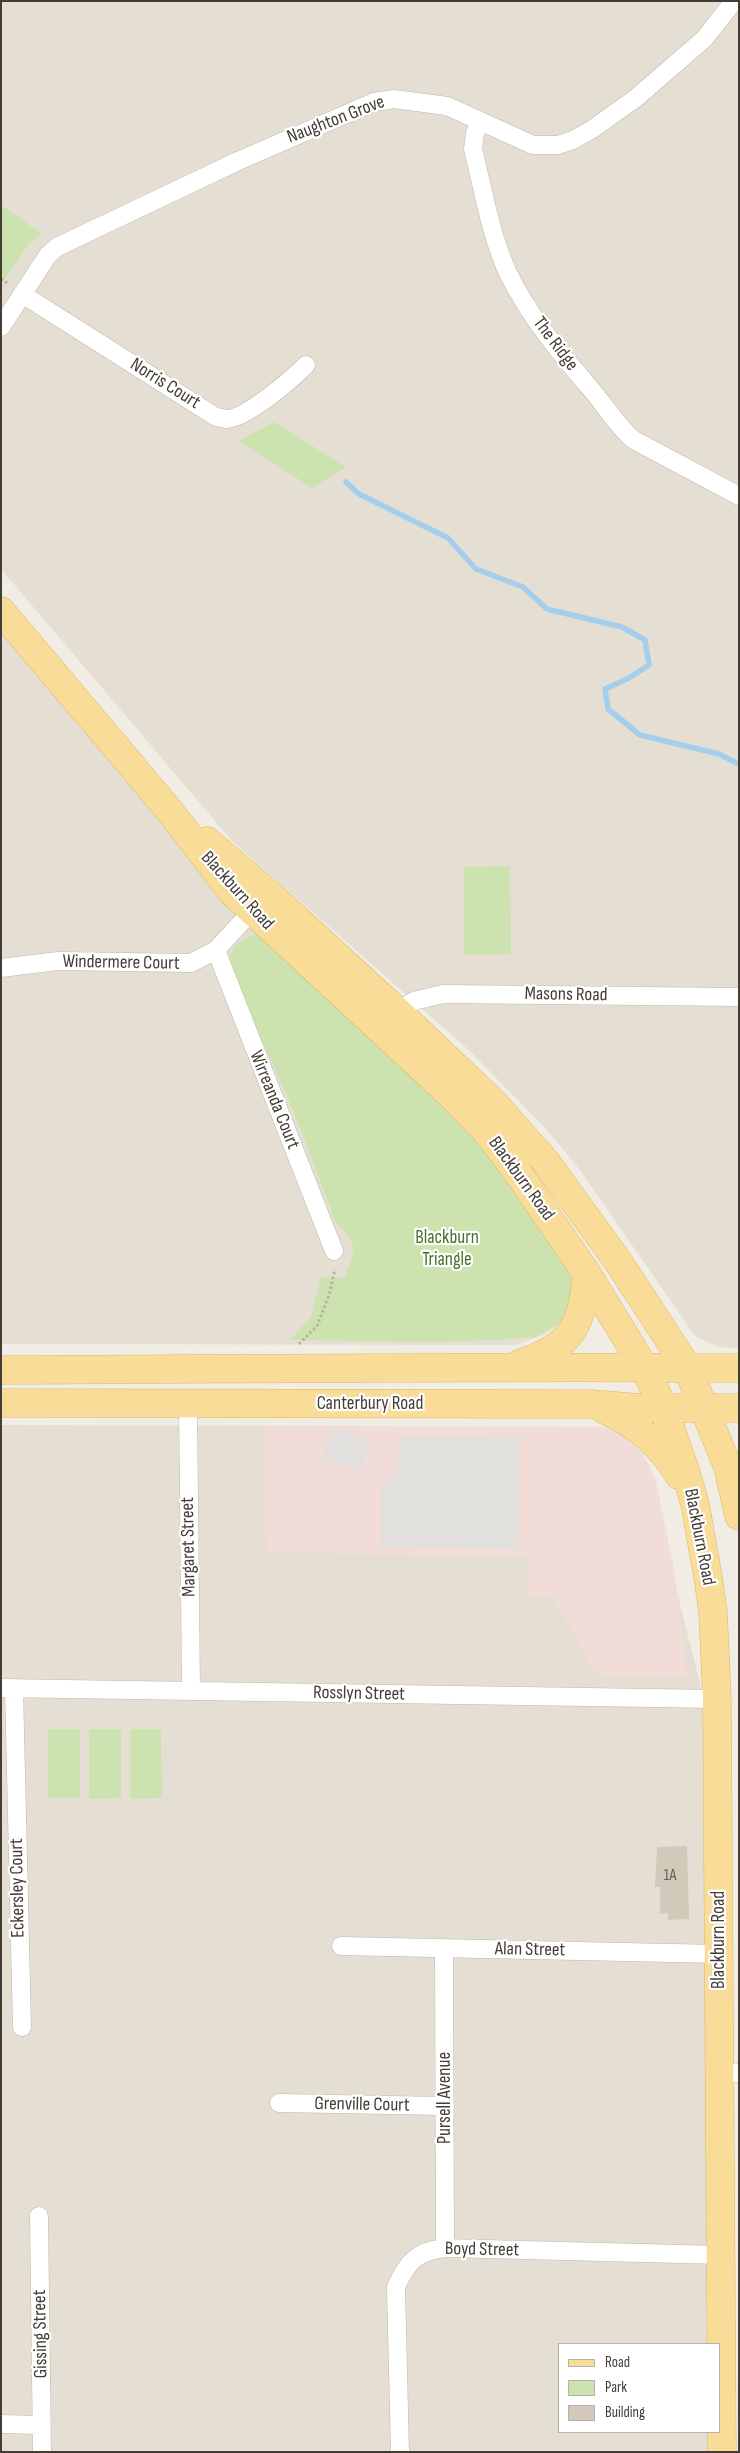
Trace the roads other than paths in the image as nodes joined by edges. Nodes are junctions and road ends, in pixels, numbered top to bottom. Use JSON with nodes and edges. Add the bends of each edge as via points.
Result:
{"nodes":[{"id":1,"x":728,"y":4,"type":"edge"},
{"id":2,"x":481,"y":122,"type":"junction"},
{"id":3,"x":22,"y":294,"type":"junction"},
{"id":4,"x":1,"y":326,"type":"edge"},
{"id":5,"x":306,"y":365,"type":"dead end"},
{"id":6,"x":739,"y":496,"type":"edge"},
{"id":7,"x":1,"y":611,"type":"edge"},
{"id":8,"x":260,"y":902,"type":"junction"},
{"id":9,"x":307,"y":927,"type":"junction"},
{"id":10,"x":216,"y":950,"type":"junction"},
{"id":11,"x":1,"y":968,"type":"edge"},
{"id":12,"x":327,"y":983,"type":"junction"},
{"id":13,"x":739,"y":997,"type":"edge"},
{"id":14,"x":390,"y":1021,"type":"junction"},
{"id":15,"x":334,"y":1251,"type":"road end"},
{"id":16,"x":587,"y":1274,"type":"junction"},
{"id":17,"x":512,"y":1366,"type":"junction"},
{"id":18,"x":644,"y":1367,"type":"junction"},
{"id":19,"x":687,"y":1368,"type":"junction"},
{"id":20,"x":739,"y":1368,"type":"edge"},
{"id":21,"x":1,"y":1370,"type":"edge"},
{"id":22,"x":1,"y":1403,"type":"edge"},
{"id":23,"x":188,"y":1403,"type":"junction"},
{"id":24,"x":591,"y":1404,"type":"junction"},
{"id":25,"x":663,"y":1408,"type":"junction"},
{"id":26,"x":704,"y":1408,"type":"junction"},
{"id":27,"x":739,"y":1408,"type":"edge"},
{"id":28,"x":733,"y":1459,"type":"edge"},
{"id":29,"x":695,"y":1504,"type":"junction"},
{"id":30,"x":739,"y":1516,"type":"edge"},
{"id":31,"x":7,"y":1688,"type":"edge"},
{"id":32,"x":191,"y":1691,"type":"junction"},
{"id":33,"x":717,"y":1699,"type":"junction"},
{"id":34,"x":341,"y":1946,"type":"dead end"},
{"id":35,"x":444,"y":1948,"type":"junction"},
{"id":36,"x":719,"y":1954,"type":"junction"},
{"id":37,"x":22,"y":2027,"type":"dead end"},
{"id":38,"x":729,"y":2074,"type":"edge"},
{"id":39,"x":279,"y":2103,"type":"dead end"},
{"id":40,"x":445,"y":2106,"type":"junction"},
{"id":41,"x":39,"y":2216,"type":"dead end"},
{"id":42,"x":445,"y":2248,"type":"junction"},
{"id":43,"x":721,"y":2255,"type":"junction"},
{"id":44,"x":1,"y":2424,"type":"edge"},
{"id":45,"x":42,"y":2425,"type":"junction"},
{"id":46,"x":42,"y":2452,"type":"edge"},
{"id":47,"x":400,"y":2452,"type":"edge"},
{"id":48,"x":722,"y":2452,"type":"edge"}],
"edges":[{"from":1,"to":2,"type":"street","name":"Naughton Grove","via":[[704,39],[671,70],[573,140],[546,146],[533,144]]},
{"from":2,"to":3,"type":"street","name":"Naughton Grove","via":[[448,106],[394,99],[374,102],[238,160],[69,240],[48,255]]},
{"from":2,"to":6,"type":"street","name":"The Ridge","via":[[473,149],[501,255],[547,338],[621,429],[634,440]]},
{"from":3,"to":4,"type":"street","name":"Naughton Grove"},
{"from":3,"to":5,"type":"street","name":"Norris Court","via":[[216,416],[228,419],[281,388]]},
{"from":7,"to":8,"type":"main road","name":"Blackburn Road","via":[[169,810]]},
{"from":8,"to":9,"type":"main road","name":"Blackburn Road"},
{"from":8,"to":10,"type":"street","name":"Windermere Court"},
{"from":8,"to":12,"type":"main road","name":"Blackburn Road"},
{"from":9,"to":12,"type":"main road","via":[[312,950]]},
{"from":9,"to":14,"type":"main road","name":"Blackburn Road"},
{"from":10,"to":11,"type":"street","name":"Windermere Court","via":[[191,963],[58,961]]},
{"from":10,"to":15,"type":"street","name":"Wirreanda Court"},
{"from":12,"to":14,"type":"main road","name":"Blackburn Road"},
{"from":13,"to":14,"type":"street","name":"Masons Road","via":[[443,994],[414,1001]]},
{"from":14,"to":16,"type":"main road","name":"Blackburn Road","via":[[488,1133]]},
{"from":14,"to":19,"type":"main road","name":"Blackburn Road","via":[[493,1102],[546,1162],[617,1260]]},
{"from":16,"to":17,"type":"main road","via":[[581,1315],[571,1334],[540,1357]]},
{"from":16,"to":18,"type":"main road","name":"Blackburn Road"},
{"from":17,"to":18,"type":"main road","name":"Canterbury Road"},
{"from":17,"to":21,"type":"main road","name":"Canterbury Road"},
{"from":18,"to":19,"type":"main road","name":"Canterbury Road"},
{"from":18,"to":25,"type":"main road","name":"Blackburn Road"},
{"from":19,"to":20,"type":"main road","name":"Canterbury Road"},
{"from":19,"to":26,"type":"main road","name":"Blackburn Road"},
{"from":22,"to":23,"type":"main road","name":"Canterbury Road"},
{"from":23,"to":24,"type":"main road","name":"Canterbury Road"},
{"from":23,"to":32,"type":"street","name":"Margaret Street"},
{"from":24,"to":25,"type":"main road","name":"Canterbury Road"},
{"from":24,"to":29,"type":"main road","via":[[625,1418],[655,1444],[668,1458]]},
{"from":25,"to":26,"type":"main road","name":"Canterbury Road"},
{"from":25,"to":29,"type":"main road","name":"Blackburn Road"},
{"from":26,"to":27,"type":"main road","name":"Canterbury Road"},
{"from":26,"to":28,"type":"main road","name":"Blackburn Road"},
{"from":28,"to":30,"type":"main road","name":"Blackburn Road"},
{"from":29,"to":33,"type":"main road","name":"Blackburn Road","via":[[712,1612]]},
{"from":31,"to":32,"type":"street","name":"Rosslyn Street"},
{"from":31,"to":37,"type":"street","name":"Eckersley Court"},
{"from":32,"to":33,"type":"street","name":"Rosslyn Street"},
{"from":33,"to":36,"type":"main road","name":"Blackburn Road"},
{"from":34,"to":35,"type":"street","name":"Alan Street"},
{"from":35,"to":36,"type":"street","name":"Alan Street"},
{"from":35,"to":40,"type":"street","name":"Pursell Avenue"},
{"from":36,"to":38,"type":"main road","name":"Blackburn Road"},
{"from":38,"to":43,"type":"main road","name":"Blackburn Road"},
{"from":39,"to":40,"type":"street","name":"Grenville Court"},
{"from":40,"to":42,"type":"street","name":"Pursell Avenue"},
{"from":41,"to":45,"type":"street","name":"Gissing Street"},
{"from":42,"to":43,"type":"street","name":"Boyd Street"},
{"from":42,"to":47,"type":"street","name":"Boyd Street","via":[[427,2250],[412,2261],[396,2287]]},
{"from":43,"to":48,"type":"main road","name":"Blackburn Road"},
{"from":44,"to":45,"type":"street"},
{"from":45,"to":46,"type":"street","name":"Gissing Street"}]}
